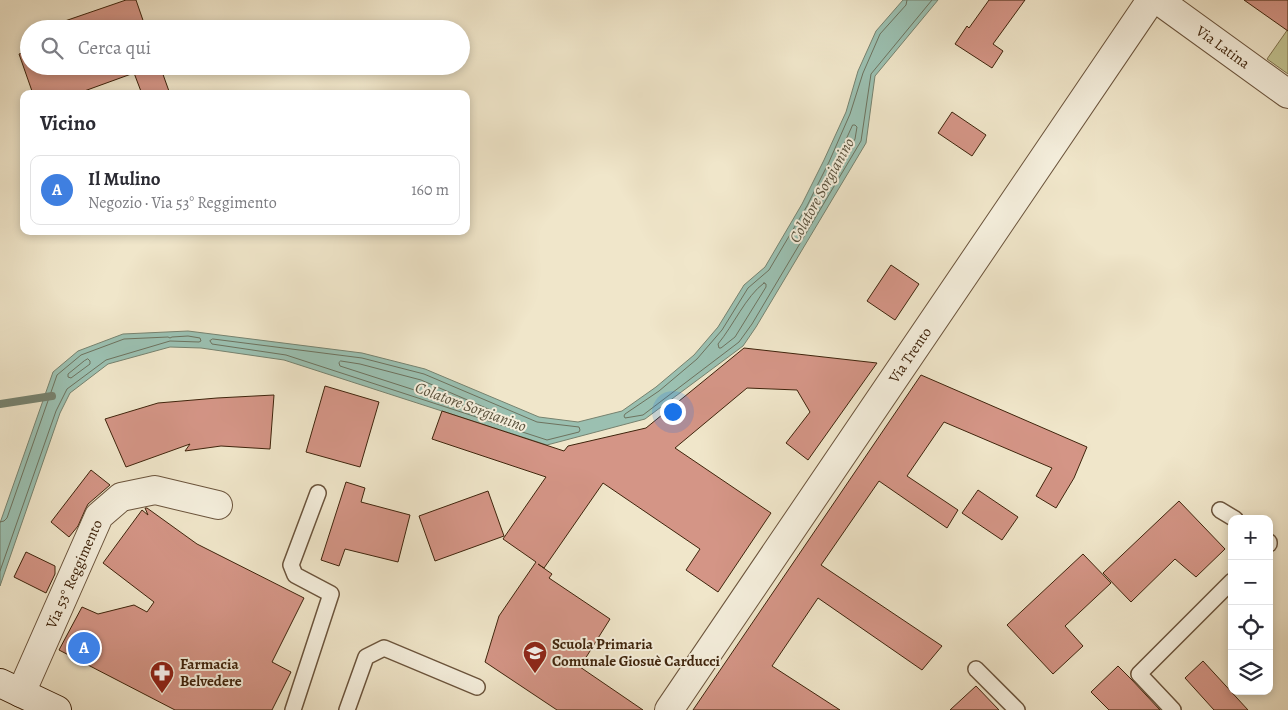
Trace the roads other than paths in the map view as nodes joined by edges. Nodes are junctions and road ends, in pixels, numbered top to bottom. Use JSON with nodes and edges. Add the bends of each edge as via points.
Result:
{"nodes":[{"id":1,"x":1151,"y":0,"type":"edge"},
{"id":2,"x":1158,"y":0,"type":"edge"},
{"id":3,"x":1288,"y":94,"type":"edge"},
{"id":4,"x":318,"y":493,"type":"dead end"},
{"id":5,"x":218,"y":505,"type":"dead end"},
{"id":6,"x":1220,"y":510,"type":"dead end"},
{"id":7,"x":1228,"y":515,"type":"edge"},
{"id":8,"x":1228,"y":585,"type":"edge"},
{"id":9,"x":976,"y":669,"type":"dead end"},
{"id":10,"x":477,"y":687,"type":"dead end"},
{"id":11,"x":7,"y":691,"type":"edge"},
{"id":12,"x":57,"y":710,"type":"edge"},
{"id":13,"x":293,"y":710,"type":"edge"},
{"id":14,"x":347,"y":710,"type":"edge"},
{"id":15,"x":669,"y":710,"type":"edge"},
{"id":16,"x":1017,"y":710,"type":"edge"},
{"id":17,"x":1173,"y":710,"type":"edge"}],
"edges":[{"from":1,"to":15,"type":"street","name":"Via Trento"},
{"from":2,"to":3,"type":"street","name":"Via Latina"},
{"from":4,"to":13,"type":"lane","via":[[291,565],[295,575],[331,594]]},
{"from":5,"to":11,"type":"street","name":"Via 53° Reggimento","via":[[155,490],[122,497],[99,516]]},
{"from":6,"to":7,"type":"lane"},
{"from":8,"to":17,"type":"lane","via":[[1139,674]]},
{"from":9,"to":16,"type":"lane"},
{"from":10,"to":14,"type":"lane","via":[[384,648],[366,656]]},
{"from":11,"to":12,"type":"street"}]}
